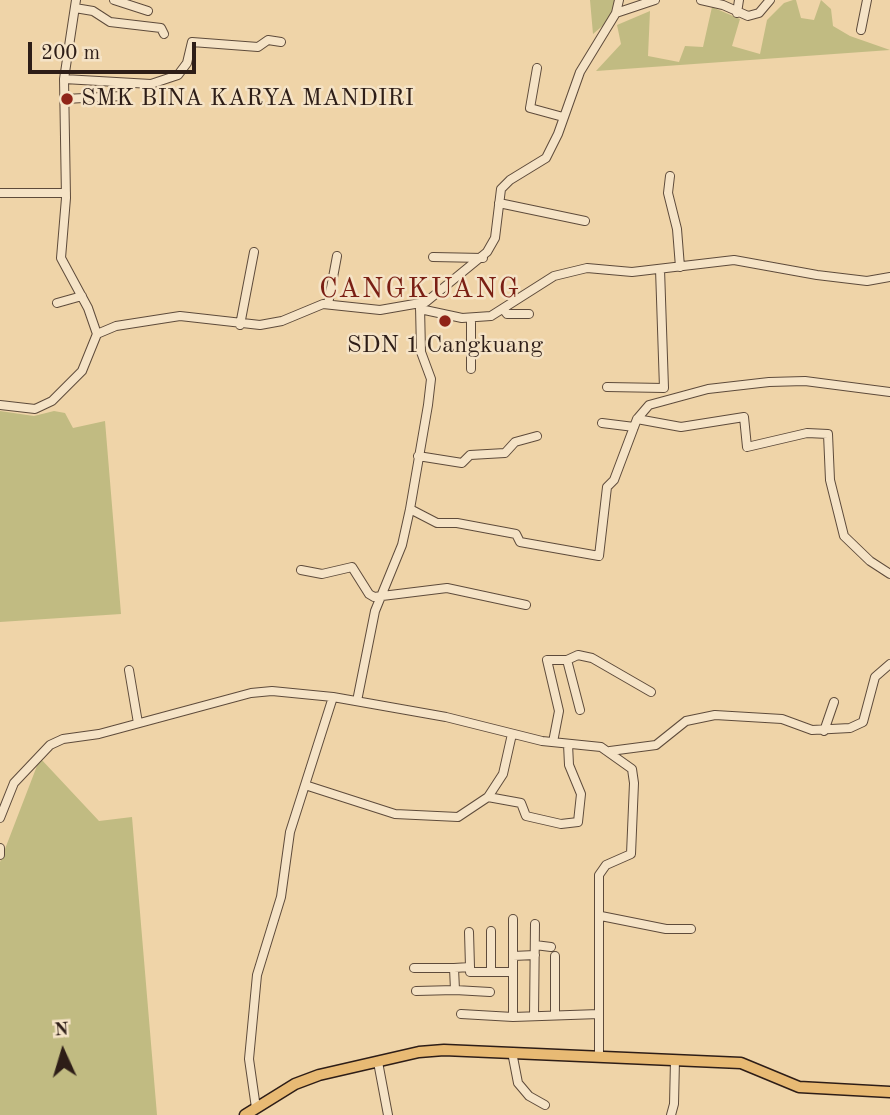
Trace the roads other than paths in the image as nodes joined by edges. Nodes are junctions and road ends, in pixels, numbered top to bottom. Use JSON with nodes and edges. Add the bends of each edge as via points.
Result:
{"nodes":[{"id":1,"x":114,"y":0,"type":"edge"},
{"id":2,"x":619,"y":0,"type":"edge"},
{"id":3,"x":655,"y":0,"type":"edge"},
{"id":4,"x":701,"y":0,"type":"edge"},
{"id":5,"x":739,"y":0,"type":"edge"},
{"id":6,"x":770,"y":0,"type":"edge"},
{"id":7,"x":866,"y":0,"type":"edge"},
{"id":8,"x":872,"y":0,"type":"edge"},
{"id":9,"x":76,"y":4,"type":"edge"},
{"id":10,"x":137,"y":4,"type":"edge"},
{"id":11,"x":148,"y":10,"type":"dead end"},
{"id":12,"x":616,"y":13,"type":"junction"},
{"id":13,"x":737,"y":13,"type":"junction"},
{"id":14,"x":861,"y":30,"type":"dead end"},
{"id":15,"x":164,"y":34,"type":"dead end"},
{"id":16,"x":281,"y":42,"type":"dead end"},
{"id":17,"x":537,"y":68,"type":"dead end"},
{"id":18,"x":64,"y":79,"type":"junction"},
{"id":19,"x":122,"y":96,"type":"dead end"},
{"id":20,"x":65,"y":99,"type":"junction"},
{"id":21,"x":564,"y":117,"type":"junction"},
{"id":22,"x":670,"y":176,"type":"dead end"},
{"id":23,"x":0,"y":193,"type":"edge"},
{"id":24,"x":66,"y":193,"type":"junction"},
{"id":25,"x":499,"y":203,"type":"junction"},
{"id":26,"x":585,"y":221,"type":"dead end"},
{"id":27,"x":254,"y":252,"type":"dead end"},
{"id":28,"x":337,"y":256,"type":"dead end"},
{"id":29,"x":433,"y":257,"type":"dead end"},
{"id":30,"x":482,"y":258,"type":"junction"},
{"id":31,"x":680,"y":267,"type":"junction"},
{"id":32,"x":660,"y":269,"type":"junction"},
{"id":33,"x":890,"y":277,"type":"edge"},
{"id":34,"x":82,"y":296,"type":"junction"},
{"id":35,"x":57,"y":303,"type":"dead end"},
{"id":36,"x":328,"y":304,"type":"junction"},
{"id":37,"x":420,"y":307,"type":"junction"},
{"id":38,"x":504,"y":310,"type":"junction"},
{"id":39,"x":529,"y":314,"type":"dead end"},
{"id":40,"x":471,"y":318,"type":"junction"},
{"id":41,"x":240,"y":325,"type":"junction"},
{"id":42,"x":97,"y":334,"type":"junction"},
{"id":43,"x":471,"y":369,"type":"dead end"},
{"id":44,"x":607,"y":387,"type":"dead end"},
{"id":45,"x":890,"y":392,"type":"edge"},
{"id":46,"x":0,"y":405,"type":"edge"},
{"id":47,"x":602,"y":423,"type":"dead end"},
{"id":48,"x":635,"y":423,"type":"junction"},
{"id":49,"x":537,"y":436,"type":"dead end"},
{"id":50,"x":418,"y":456,"type":"junction"},
{"id":51,"x":410,"y":509,"type":"junction"},
{"id":52,"x":301,"y":570,"type":"dead end"},
{"id":53,"x":890,"y":574,"type":"edge"},
{"id":54,"x":382,"y":597,"type":"junction"},
{"id":55,"x":526,"y":605,"type":"dead end"},
{"id":56,"x":567,"y":660,"type":"junction"},
{"id":57,"x":890,"y":664,"type":"edge"},
{"id":58,"x":129,"y":670,"type":"dead end"},
{"id":59,"x":651,"y":692,"type":"dead end"},
{"id":60,"x":332,"y":697,"type":"junction"},
{"id":61,"x":356,"y":701,"type":"junction"},
{"id":62,"x":834,"y":702,"type":"dead end"},
{"id":63,"x":580,"y":710,"type":"dead end"},
{"id":64,"x":138,"y":723,"type":"junction"},
{"id":65,"x":824,"y":731,"type":"junction"},
{"id":66,"x":512,"y":734,"type":"junction"},
{"id":67,"x":553,"y":742,"type":"junction"},
{"id":68,"x":568,"y":744,"type":"junction"},
{"id":69,"x":610,"y":751,"type":"junction"},
{"id":70,"x":305,"y":785,"type":"junction"},
{"id":71,"x":488,"y":797,"type":"junction"},
{"id":72,"x":0,"y":818,"type":"edge"},
{"id":73,"x":0,"y":848,"type":"edge"},
{"id":74,"x":0,"y":855,"type":"edge"},
{"id":75,"x":601,"y":916,"type":"junction"},
{"id":76,"x":513,"y":919,"type":"dead end"},
{"id":77,"x":535,"y":924,"type":"dead end"},
{"id":78,"x":691,"y":929,"type":"dead end"},
{"id":79,"x":469,"y":932,"type":"dead end"},
{"id":80,"x":491,"y":932,"type":"dead end"},
{"id":81,"x":535,"y":945,"type":"junction"},
{"id":82,"x":551,"y":947,"type":"dead end"},
{"id":83,"x":535,"y":955,"type":"junction"},
{"id":84,"x":513,"y":956,"type":"junction"},
{"id":85,"x":555,"y":956,"type":"dead end"},
{"id":86,"x":470,"y":967,"type":"junction"},
{"id":87,"x":414,"y":968,"type":"dead end"},
{"id":88,"x":454,"y":968,"type":"junction"},
{"id":89,"x":491,"y":972,"type":"junction"},
{"id":90,"x":513,"y":972,"type":"junction"},
{"id":91,"x":416,"y":990,"type":"dead end"},
{"id":92,"x":454,"y":990,"type":"junction"},
{"id":93,"x":490,"y":992,"type":"dead end"},
{"id":94,"x":461,"y":1014,"type":"dead end"},
{"id":95,"x":599,"y":1014,"type":"junction"},
{"id":96,"x":555,"y":1015,"type":"junction"},
{"id":97,"x":534,"y":1016,"type":"junction"},
{"id":98,"x":513,"y":1017,"type":"junction"},
{"id":99,"x":512,"y":1052,"type":"junction"},
{"id":100,"x":599,"y":1056,"type":"junction"},
{"id":101,"x":675,"y":1060,"type":"junction"},
{"id":102,"x":378,"y":1062,"type":"junction"},
{"id":103,"x":890,"y":1092,"type":"edge"},
{"id":104,"x":545,"y":1104,"type":"dead end"},
{"id":105,"x":256,"y":1108,"type":"junction"},
{"id":106,"x":244,"y":1115,"type":"edge"},
{"id":107,"x":388,"y":1115,"type":"edge"},
{"id":108,"x":671,"y":1115,"type":"edge"}],
"edges":[{"from":1,"to":10,"type":"street"},
{"from":2,"to":12,"type":"street"},
{"from":3,"to":12,"type":"street"},
{"from":4,"to":13,"type":"street"},
{"from":5,"to":13,"type":"street"},
{"from":6,"to":13,"type":"street","via":[[754,15]]},
{"from":7,"to":8,"type":"street"},
{"from":7,"to":14,"type":"street"},
{"from":9,"to":15,"type":"street","via":[[110,22],[161,28]]},
{"from":9,"to":18,"type":"street"},
{"from":10,"to":11,"type":"street"},
{"from":12,"to":21,"type":"street","via":[[580,72]]},
{"from":16,"to":18,"type":"street","via":[[268,40],[258,47],[192,42],[187,63],[178,75],[151,84]]},
{"from":17,"to":21,"type":"street","via":[[530,108]]},
{"from":18,"to":20,"type":"street"},
{"from":19,"to":20,"type":"street"},
{"from":20,"to":24,"type":"street"},
{"from":21,"to":25,"type":"street","via":[[544,161],[505,184]]},
{"from":22,"to":31,"type":"street","via":[[667,193],[677,229]]},
{"from":23,"to":24,"type":"street"},
{"from":24,"to":34,"type":"street","via":[[62,262]]},
{"from":25,"to":26,"type":"street"},
{"from":25,"to":30,"type":"street","via":[[495,238]]},
{"from":27,"to":41,"type":"street"},
{"from":28,"to":36,"type":"street"},
{"from":29,"to":30,"type":"street"},
{"from":30,"to":37,"type":"street"},
{"from":31,"to":32,"type":"street"},
{"from":31,"to":33,"type":"street","via":[[734,260],[867,281]]},
{"from":32,"to":38,"type":"street","via":[[587,268],[539,284]]},
{"from":32,"to":44,"type":"street","via":[[664,388]]},
{"from":34,"to":35,"type":"street"},
{"from":34,"to":42,"type":"street"},
{"from":36,"to":37,"type":"street","via":[[380,310]]},
{"from":36,"to":41,"type":"street","via":[[282,321]]},
{"from":37,"to":40,"type":"street"},
{"from":37,"to":50,"type":"street","via":[[421,352],[431,379]]},
{"from":38,"to":39,"type":"street"},
{"from":38,"to":40,"type":"street"},
{"from":40,"to":43,"type":"street"},
{"from":41,"to":42,"type":"street","via":[[180,316],[116,326]]},
{"from":42,"to":46,"type":"street","via":[[82,371],[52,401],[35,409]]},
{"from":45,"to":48,"type":"street","via":[[805,381],[708,389],[649,405]]},
{"from":47,"to":48,"type":"street"},
{"from":48,"to":51,"type":"street","via":[[614,480],[605,491],[599,556],[520,542],[516,534],[437,523]]},
{"from":48,"to":53,"type":"street","via":[[681,427],[744,417],[747,447],[807,433],[828,435],[830,480],[844,536]]},
{"from":49,"to":50,"type":"street","via":[[515,442],[505,453],[470,455],[464,462]]},
{"from":50,"to":51,"type":"street"},
{"from":51,"to":54,"type":"street"},
{"from":52,"to":54,"type":"street","via":[[322,574],[352,566],[369,594]]},
{"from":54,"to":55,"type":"street","via":[[447,588]]},
{"from":54,"to":61,"type":"street","via":[[367,640]]},
{"from":56,"to":59,"type":"street","via":[[578,655],[600,661]]},
{"from":56,"to":63,"type":"street"},
{"from":56,"to":67,"type":"street","via":[[546,662],[559,711]]},
{"from":57,"to":65,"type":"street","via":[[875,677],[863,722]]},
{"from":58,"to":64,"type":"street"},
{"from":60,"to":61,"type":"street"},
{"from":60,"to":64,"type":"street","via":[[251,693]]},
{"from":60,"to":70,"type":"street"},
{"from":61,"to":66,"type":"street"},
{"from":62,"to":65,"type":"street"},
{"from":64,"to":72,"type":"street","via":[[50,745],[14,783]]},
{"from":65,"to":69,"type":"street","via":[[782,719],[715,715],[687,721],[656,745]]},
{"from":66,"to":67,"type":"street"},
{"from":66,"to":71,"type":"street","via":[[503,774]]},
{"from":67,"to":68,"type":"street"},
{"from":68,"to":69,"type":"street"},
{"from":68,"to":71,"type":"street","via":[[569,765],[581,794],[578,822],[561,824],[526,816],[521,803]]},
{"from":69,"to":75,"type":"street","via":[[633,772],[631,852],[600,871]]},
{"from":70,"to":71,"type":"street","via":[[371,808],[421,818],[458,817]]},
{"from":70,"to":105,"type":"street","via":[[290,832],[281,897],[257,975],[249,1059]]},
{"from":73,"to":74,"type":"street"},
{"from":75,"to":78,"type":"street"},
{"from":75,"to":95,"type":"street"},
{"from":76,"to":84,"type":"street"},
{"from":77,"to":81,"type":"street"},
{"from":79,"to":86,"type":"street"},
{"from":80,"to":89,"type":"street"},
{"from":81,"to":82,"type":"street"},
{"from":81,"to":83,"type":"street"},
{"from":83,"to":84,"type":"street"},
{"from":83,"to":97,"type":"street"},
{"from":84,"to":90,"type":"street"},
{"from":85,"to":96,"type":"street"},
{"from":86,"to":88,"type":"street"},
{"from":86,"to":89,"type":"street","via":[[470,972]]},
{"from":87,"to":88,"type":"street"},
{"from":88,"to":92,"type":"street"},
{"from":89,"to":90,"type":"street"},
{"from":90,"to":98,"type":"street"},
{"from":91,"to":92,"type":"street"},
{"from":92,"to":93,"type":"street"},
{"from":94,"to":98,"type":"street"},
{"from":95,"to":96,"type":"street"},
{"from":95,"to":100,"type":"street"},
{"from":96,"to":97,"type":"street"},
{"from":97,"to":98,"type":"street"},
{"from":99,"to":100,"type":"main road"},
{"from":99,"to":102,"type":"main road","via":[[435,1051]]},
{"from":99,"to":104,"type":"street","via":[[518,1083],[529,1096]]},
{"from":100,"to":101,"type":"main road"},
{"from":101,"to":103,"type":"main road","via":[[741,1063],[799,1087]]},
{"from":101,"to":108,"type":"street"},
{"from":102,"to":105,"type":"main road","via":[[307,1079]]},
{"from":102,"to":107,"type":"street"},
{"from":105,"to":106,"type":"main road"}]}
